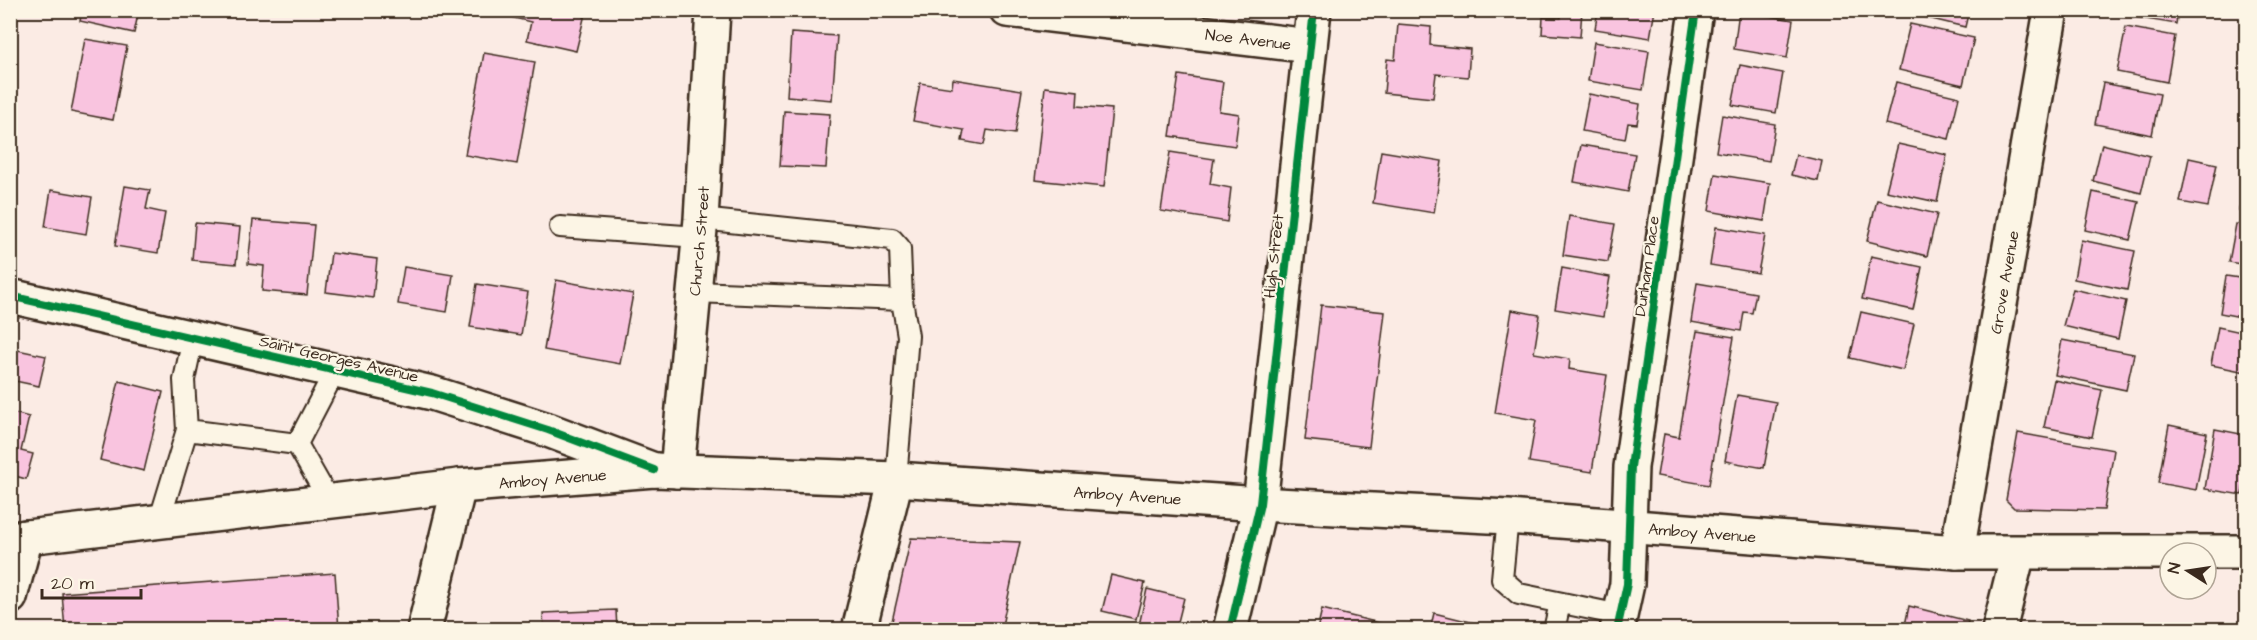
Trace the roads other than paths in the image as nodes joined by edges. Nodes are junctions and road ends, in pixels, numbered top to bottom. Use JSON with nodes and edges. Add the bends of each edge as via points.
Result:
{"nodes":[{"id":1,"x":713,"y":10,"type":"edge"},
{"id":2,"x":1007,"y":10,"type":"edge"},
{"id":3,"x":1314,"y":10,"type":"edge"},
{"id":4,"x":1696,"y":10,"type":"edge"},
{"id":5,"x":2051,"y":10,"type":"edge"},
{"id":6,"x":1310,"y":46,"type":"junction"},
{"id":7,"x":560,"y":228,"type":"dead end"},
{"id":8,"x":699,"y":228,"type":"junction"},
{"id":9,"x":695,"y":292,"type":"junction"},
{"id":10,"x":902,"y":300,"type":"junction"},
{"id":11,"x":12,"y":304,"type":"edge"},
{"id":12,"x":193,"y":338,"type":"junction"},
{"id":13,"x":334,"y":371,"type":"junction"},
{"id":14,"x":187,"y":430,"type":"junction"},
{"id":15,"x":297,"y":444,"type":"junction"},
{"id":16,"x":665,"y":471,"type":"junction"},
{"id":17,"x":896,"y":479,"type":"junction"},
{"id":18,"x":459,"y":486,"type":"junction"},
{"id":19,"x":330,"y":502,"type":"junction"},
{"id":20,"x":1260,"y":504,"type":"junction"},
{"id":21,"x":1508,"y":517,"type":"junction"},
{"id":22,"x":159,"y":522,"type":"junction"},
{"id":23,"x":1629,"y":525,"type":"junction"},
{"id":24,"x":18,"y":538,"type":"edge"},
{"id":25,"x":1957,"y":552,"type":"junction"},
{"id":26,"x":2247,"y":552,"type":"edge"},
{"id":27,"x":2018,"y":553,"type":"junction"},
{"id":28,"x":10,"y":597,"type":"edge"},
{"id":29,"x":1560,"y":603,"type":"junction"},
{"id":30,"x":1618,"y":622,"type":"edge"},
{"id":31,"x":424,"y":630,"type":"edge"},
{"id":32,"x":859,"y":630,"type":"edge"},
{"id":33,"x":1230,"y":630,"type":"edge"},
{"id":34,"x":1554,"y":630,"type":"edge"},
{"id":35,"x":1999,"y":630,"type":"edge"}],
"edges":[{"from":1,"to":8,"type":"street","name":"Church Street"},
{"from":2,"to":6,"type":"street","name":"Noe Avenue"},
{"from":3,"to":6,"type":"street","name":"High Street"},
{"from":4,"to":23,"type":"street","name":"Dunham Place","via":[[1631,467]]},
{"from":5,"to":25,"type":"street","name":"Grove Avenue"},
{"from":6,"to":20,"type":"street","name":"High Street"},
{"from":7,"to":8,"type":"lane"},
{"from":8,"to":9,"type":"street","name":"Church Street"},
{"from":8,"to":10,"type":"lane","via":[[892,239],[900,248]]},
{"from":9,"to":10,"type":"lane"},
{"from":9,"to":16,"type":"street","name":"Church Street"},
{"from":10,"to":17,"type":"lane","via":[[908,336]]},
{"from":11,"to":12,"type":"street","name":"Saint Georges Avenue"},
{"from":12,"to":13,"type":"street","name":"Saint Georges Avenue"},
{"from":12,"to":14,"type":"lane","via":[[184,380]]},
{"from":13,"to":15,"type":"lane"},
{"from":13,"to":16,"type":"street","name":"Saint Georges Avenue","via":[[432,393]]},
{"from":14,"to":15,"type":"lane"},
{"from":14,"to":22,"type":"lane"},
{"from":15,"to":19,"type":"lane"},
{"from":16,"to":17,"type":"street","name":"Amboy Avenue"},
{"from":16,"to":18,"type":"street","name":"Amboy Avenue"},
{"from":17,"to":20,"type":"street","name":"Amboy Avenue"},
{"from":17,"to":32,"type":"street"},
{"from":18,"to":19,"type":"street","name":"Amboy Avenue"},
{"from":18,"to":31,"type":"street"},
{"from":19,"to":22,"type":"street","name":"Amboy Avenue"},
{"from":20,"to":21,"type":"street","name":"Amboy Avenue"},
{"from":20,"to":33,"type":"street","name":"High Street"},
{"from":21,"to":23,"type":"street","name":"Amboy Avenue"},
{"from":21,"to":29,"type":"lane","via":[[1502,579],[1519,594]]},
{"from":22,"to":24,"type":"street","name":"Amboy Avenue"},
{"from":23,"to":25,"type":"street","name":"Amboy Avenue"},
{"from":23,"to":30,"type":"street","name":"Dunham Place","via":[[1627,584]]},
{"from":24,"to":28,"type":"street"},
{"from":25,"to":27,"type":"street","name":"Amboy Avenue"},
{"from":26,"to":27,"type":"street","name":"Amboy Avenue"},
{"from":27,"to":35,"type":"street"},
{"from":29,"to":30,"type":"lane"},
{"from":29,"to":34,"type":"lane"}]}
